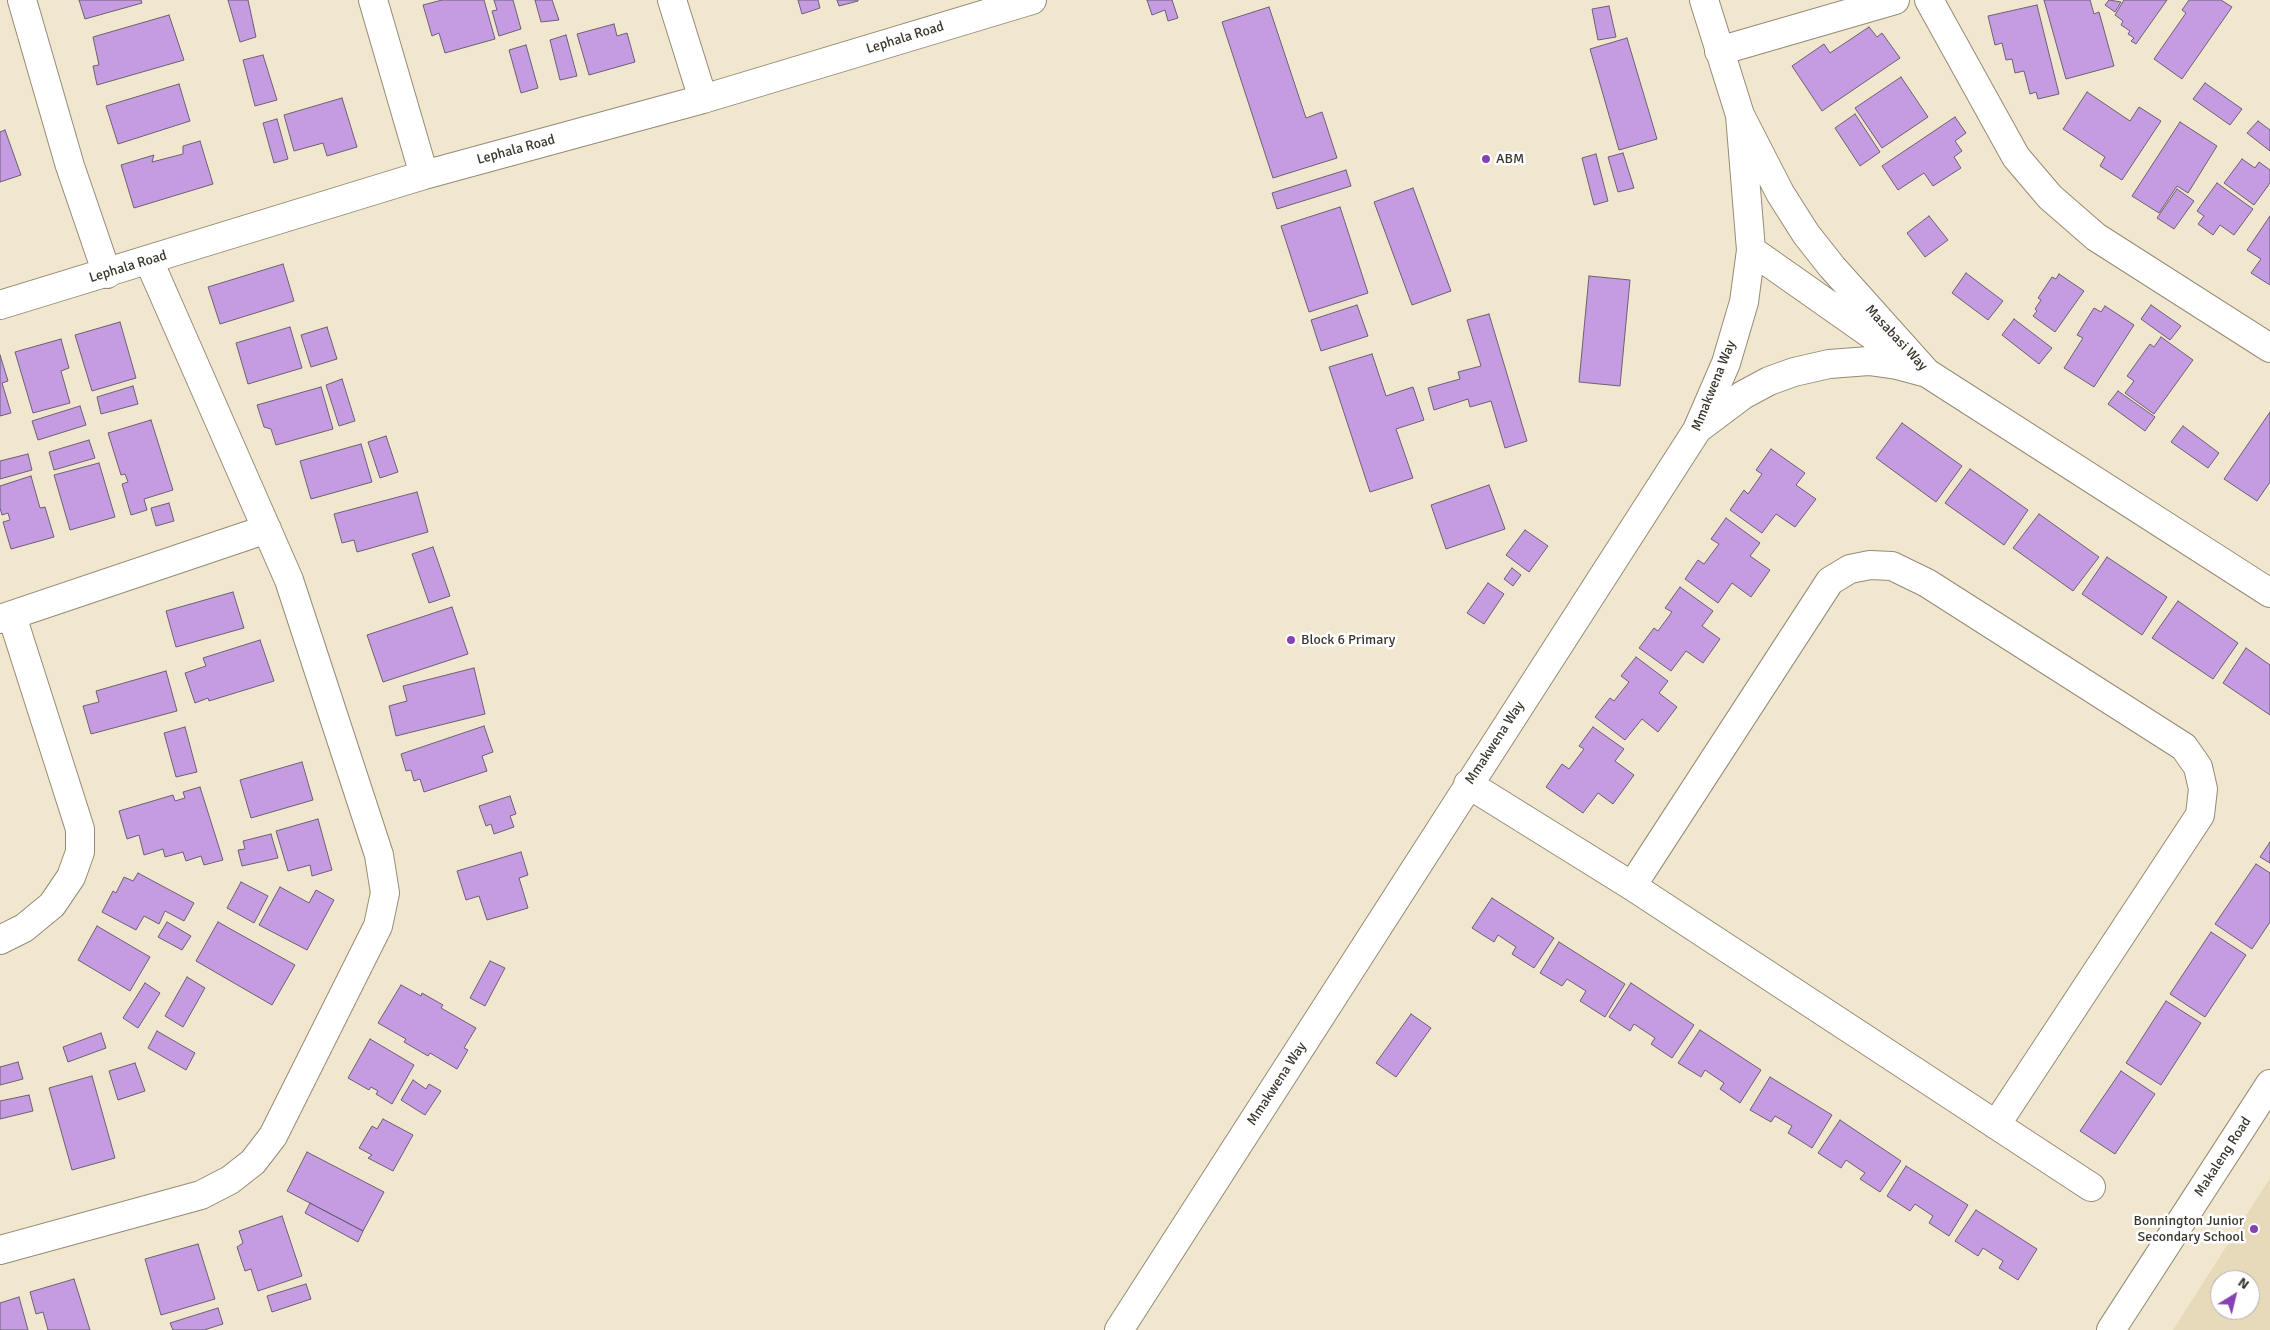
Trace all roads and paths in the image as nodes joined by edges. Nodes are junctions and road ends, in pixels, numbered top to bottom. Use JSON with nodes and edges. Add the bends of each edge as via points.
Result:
{"nodes":[{"id":1,"x":22,"y":0,"type":"edge"},
{"id":2,"x":373,"y":0,"type":"edge"},
{"id":3,"x":672,"y":0,"type":"edge"},
{"id":4,"x":1032,"y":0,"type":"edge"},
{"id":5,"x":1704,"y":0,"type":"edge"},
{"id":6,"x":1895,"y":0,"type":"edge"},
{"id":7,"x":1929,"y":0,"type":"edge"},
{"id":8,"x":972,"y":8,"type":"edge"},
{"id":9,"x":1719,"y":51,"type":"junction"},
{"id":10,"x":703,"y":99,"type":"junction"},
{"id":11,"x":1740,"y":115,"type":"junction"},
{"id":12,"x":424,"y":176,"type":"junction"},
{"id":13,"x":1751,"y":250,"type":"junction"},
{"id":14,"x":149,"y":261,"type":"junction"},
{"id":15,"x":107,"y":274,"type":"junction"},
{"id":16,"x":0,"y":305,"type":"edge"},
{"id":17,"x":2270,"y":348,"type":"edge"},
{"id":18,"x":1927,"y":373,"type":"junction"},
{"id":19,"x":1698,"y":430,"type":"junction"},
{"id":20,"x":267,"y":529,"type":"junction"},
{"id":21,"x":2270,"y":593,"type":"edge"},
{"id":22,"x":6,"y":617,"type":"edge"},
{"id":23,"x":1468,"y":784,"type":"junction"},
{"id":24,"x":1632,"y":886,"type":"junction"},
{"id":25,"x":0,"y":940,"type":"edge"},
{"id":26,"x":2270,"y":1084,"type":"edge"},
{"id":27,"x":1996,"y":1125,"type":"junction"},
{"id":28,"x":2091,"y":1187,"type":"dead end"},
{"id":29,"x":0,"y":1250,"type":"edge"},
{"id":30,"x":1119,"y":1330,"type":"edge"},
{"id":31,"x":2111,"y":1330,"type":"edge"}],
"edges":[{"from":1,"to":15,"type":"street","via":[[70,166]]},
{"from":2,"to":12,"type":"street"},
{"from":3,"to":10,"type":"street"},
{"from":4,"to":8,"type":"street","name":"Lephala Road"},
{"from":5,"to":9,"type":"street","name":"Masabasi Way"},
{"from":6,"to":9,"type":"street"},
{"from":7,"to":17,"type":"street","via":[[2016,157],[2050,197],[2096,237]]},
{"from":8,"to":10,"type":"street","name":"Lephala Road"},
{"from":9,"to":11,"type":"street","name":"Masabasi Way"},
{"from":10,"to":12,"type":"street","name":"Lephala Road"},
{"from":11,"to":13,"type":"street","name":"Mmakwena Way"},
{"from":11,"to":18,"type":"street","name":"Masabasi Way","via":[[1780,193],[1806,234],[1832,268]]},
{"from":12,"to":14,"type":"street","name":"Lephala Road"},
{"from":13,"to":18,"type":"street"},
{"from":13,"to":19,"type":"street","name":"Mmakwena Way","via":[[1744,302],[1726,363]]},
{"from":14,"to":15,"type":"street","name":"Lephala Road"},
{"from":14,"to":20,"type":"street"},
{"from":15,"to":16,"type":"street","name":"Lephala Road"},
{"from":18,"to":19,"type":"street","via":[[1869,361],[1829,364],[1794,372],[1743,395]]},
{"from":18,"to":21,"type":"street","name":"Masabasi Way"},
{"from":19,"to":23,"type":"street","name":"Mmakwena Way"},
{"from":20,"to":22,"type":"street"},
{"from":20,"to":29,"type":"street","via":[[290,580],[379,855],[385,893],[378,926],[273,1136],[253,1162],[230,1180],[201,1194]]},
{"from":22,"to":25,"type":"street","via":[[80,828],[80,852],[71,877],[52,905],[24,928]]},
{"from":23,"to":24,"type":"street"},
{"from":23,"to":30,"type":"street","name":"Mmakwena Way"},
{"from":24,"to":27,"type":"street"},
{"from":24,"to":27,"type":"street","via":[[1830,581],[1850,569],[1870,565],[1892,566],[1927,583],[2184,747],[2198,767],[2204,789],[2200,815]]},
{"from":26,"to":31,"type":"street","name":"Makaleng Road"},
{"from":27,"to":28,"type":"street"}]}
